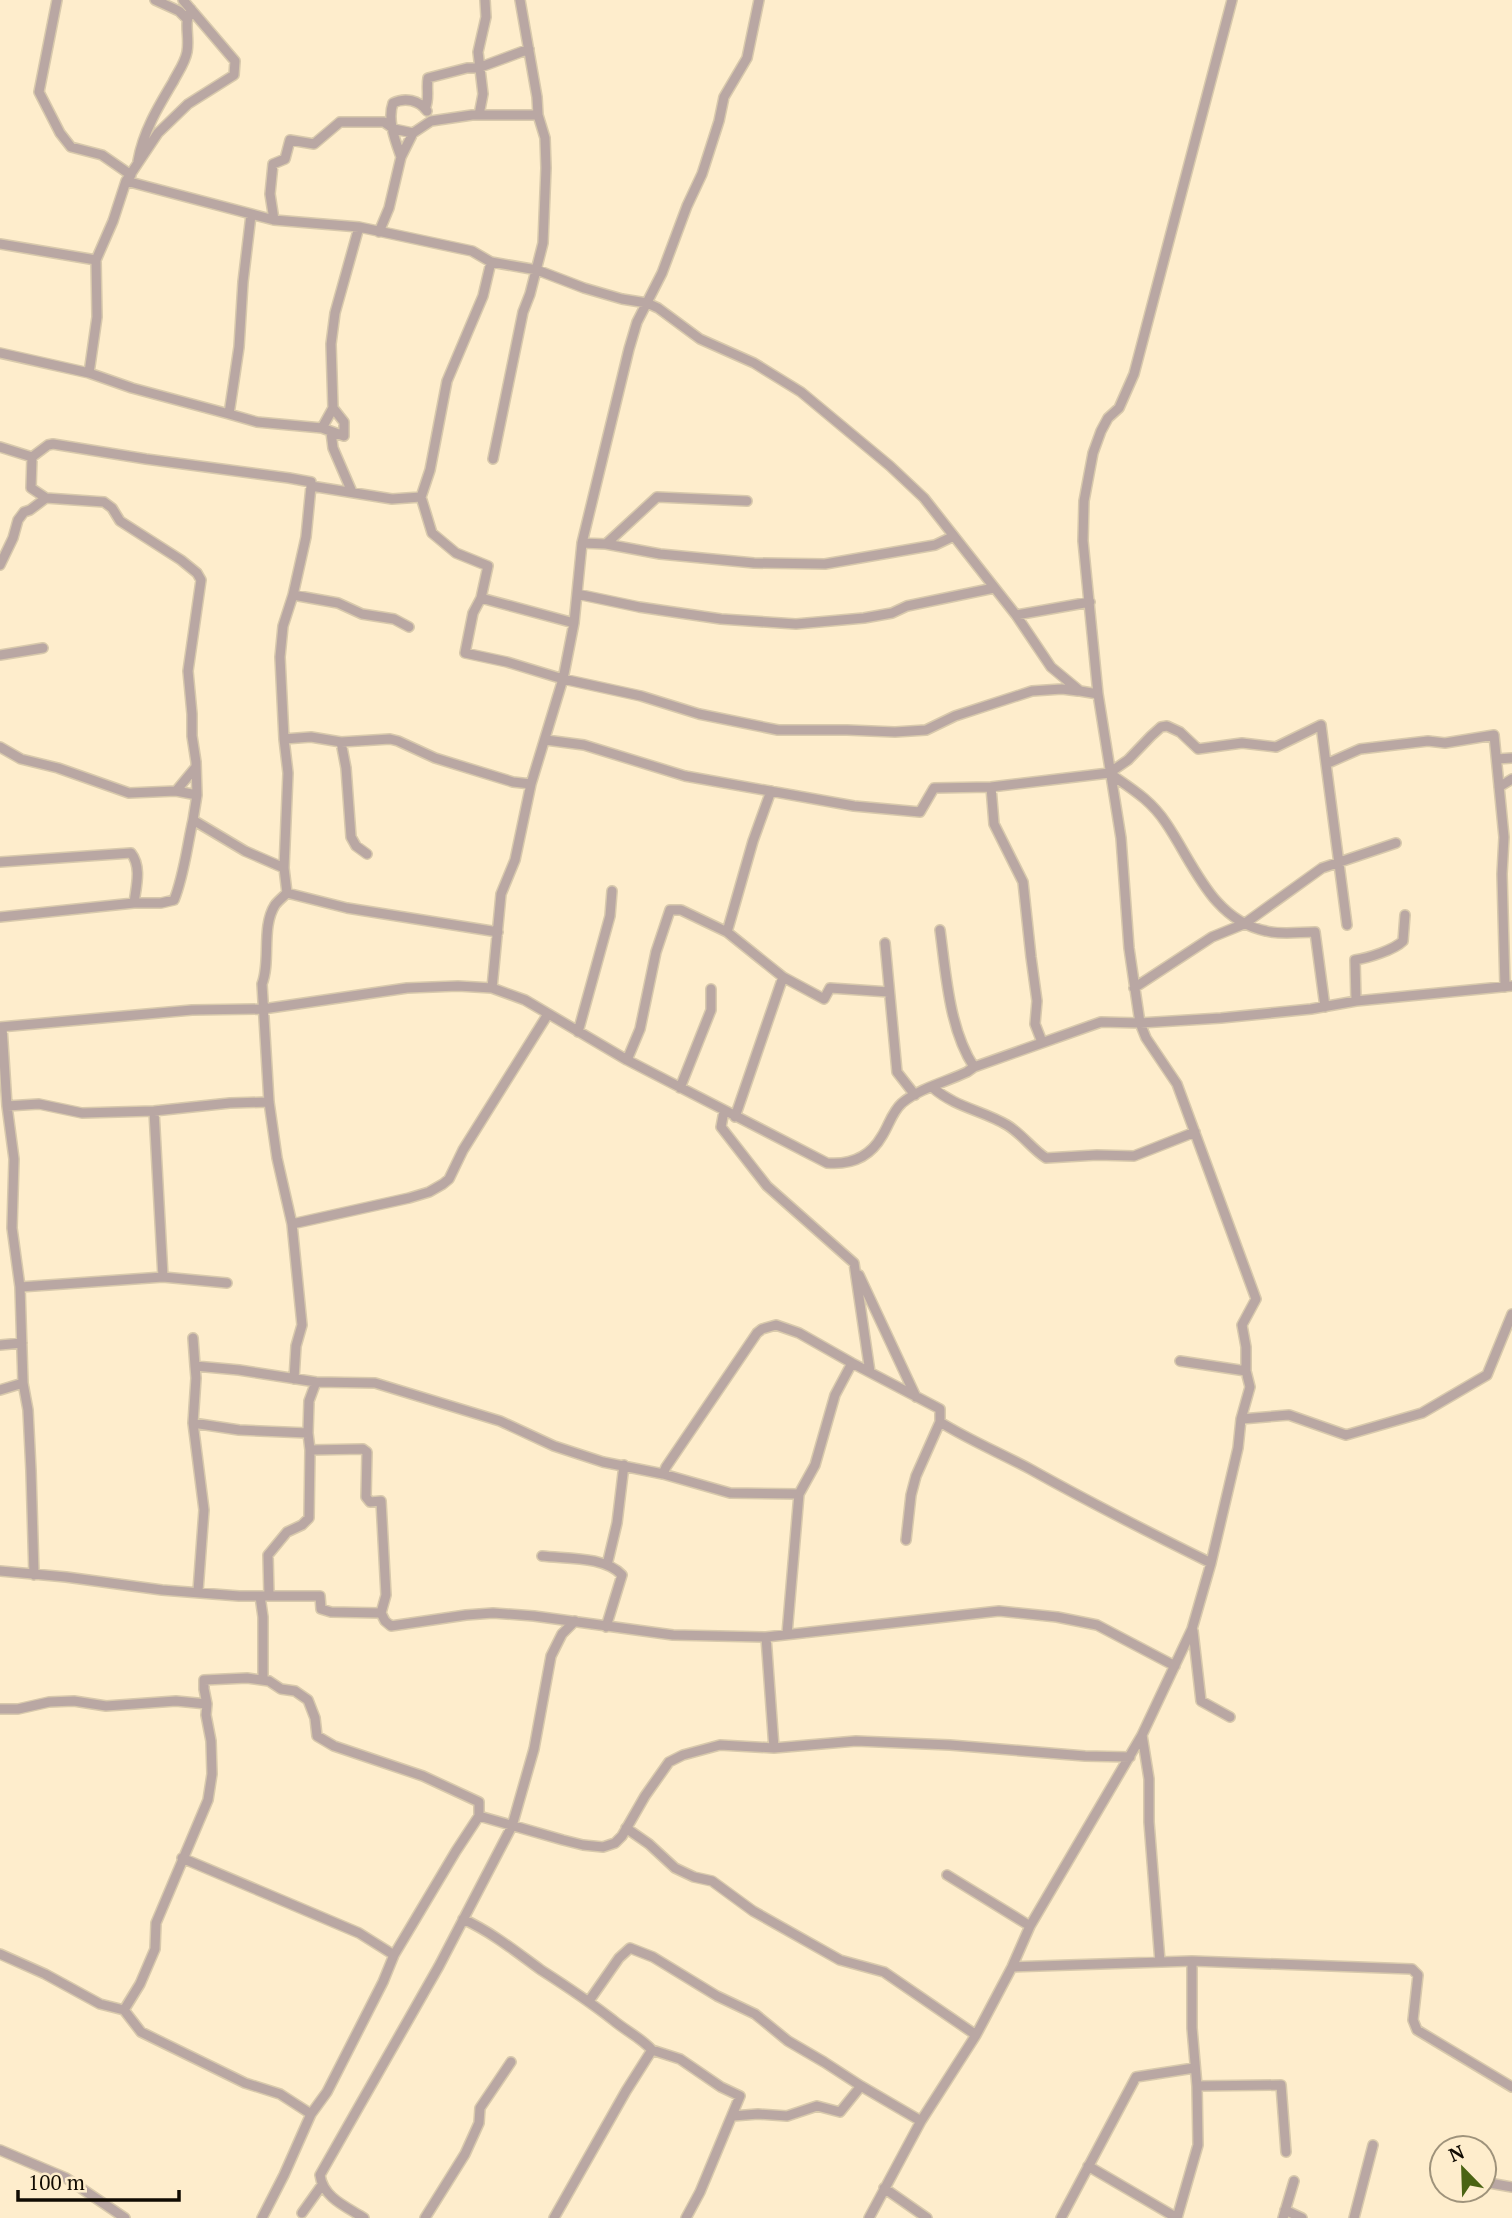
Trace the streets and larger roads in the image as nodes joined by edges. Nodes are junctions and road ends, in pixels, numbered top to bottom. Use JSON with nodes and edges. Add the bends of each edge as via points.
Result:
{"nodes":[{"id":1,"x":57,"y":0,"type":"edge"},
{"id":2,"x":155,"y":0,"type":"edge"},
{"id":3,"x":183,"y":0,"type":"edge"},
{"id":4,"x":485,"y":0,"type":"edge"},
{"id":5,"x":520,"y":0,"type":"edge"},
{"id":6,"x":759,"y":0,"type":"edge"},
{"id":7,"x":1232,"y":0,"type":"edge"},
{"id":8,"x":188,"y":14,"type":"junction"},
{"id":9,"x":529,"y":49,"type":"junction"},
{"id":10,"x":478,"y":68,"type":"junction"},
{"id":11,"x":425,"y":109,"type":"junction"},
{"id":12,"x":479,"y":115,"type":"junction"},
{"id":13,"x":538,"y":115,"type":"junction"},
{"id":14,"x":431,"y":121,"type":"junction"},
{"id":15,"x":394,"y":129,"type":"junction"},
{"id":16,"x":413,"y":133,"type":"junction"},
{"id":17,"x":401,"y":157,"type":"junction"},
{"id":18,"x":131,"y":174,"type":"junction"},
{"id":19,"x":251,"y":215,"type":"junction"},
{"id":20,"x":274,"y":220,"type":"junction"},
{"id":21,"x":359,"y":226,"type":"junction"},
{"id":22,"x":379,"y":232,"type":"junction"},
{"id":23,"x":0,"y":244,"type":"edge"},
{"id":24,"x":96,"y":260,"type":"junction"},
{"id":25,"x":491,"y":261,"type":"junction"},
{"id":26,"x":537,"y":270,"type":"junction"},
{"id":27,"x":647,"y":303,"type":"junction"},
{"id":28,"x":0,"y":354,"type":"edge"},
{"id":29,"x":89,"y":373,"type":"junction"},
{"id":30,"x":333,"y":408,"type":"junction"},
{"id":31,"x":229,"y":414,"type":"junction"},
{"id":32,"x":326,"y":430,"type":"junction"},
{"id":33,"x":0,"y":447,"type":"edge"},
{"id":34,"x":32,"y":457,"type":"junction"},
{"id":35,"x":493,"y":458,"type":"dead end"},
{"id":36,"x":310,"y":486,"type":"junction"},
{"id":37,"x":352,"y":492,"type":"junction"},
{"id":38,"x":421,"y":497,"type":"junction"},
{"id":39,"x":46,"y":498,"type":"junction"},
{"id":40,"x":747,"y":501,"type":"dead end"},
{"id":41,"x":954,"y":536,"type":"junction"},
{"id":42,"x":582,"y":543,"type":"junction"},
{"id":43,"x":606,"y":544,"type":"junction"},
{"id":44,"x":0,"y":565,"type":"edge"},
{"id":45,"x":994,"y":587,"type":"junction"},
{"id":46,"x":577,"y":594,"type":"junction"},
{"id":47,"x":293,"y":595,"type":"junction"},
{"id":48,"x":481,"y":598,"type":"junction"},
{"id":49,"x":1090,"y":602,"type":"junction"},
{"id":50,"x":1016,"y":615,"type":"junction"},
{"id":51,"x":574,"y":623,"type":"junction"},
{"id":52,"x":409,"y":626,"type":"dead end"},
{"id":53,"x":43,"y":648,"type":"dead end"},
{"id":54,"x":0,"y":655,"type":"edge"},
{"id":55,"x":563,"y":679,"type":"junction"},
{"id":56,"x":1080,"y":691,"type":"junction"},
{"id":57,"x":1098,"y":694,"type":"junction"},
{"id":58,"x":284,"y":739,"type":"junction"},
{"id":59,"x":546,"y":740,"type":"junction"},
{"id":60,"x":341,"y":743,"type":"junction"},
{"id":61,"x":0,"y":747,"type":"edge"},
{"id":62,"x":1512,"y":758,"type":"edge"},
{"id":63,"x":1497,"y":759,"type":"junction"},
{"id":64,"x":1326,"y":764,"type":"junction"},
{"id":65,"x":195,"y":768,"type":"junction"},
{"id":66,"x":1109,"y":774,"type":"junction"},
{"id":67,"x":1512,"y":779,"type":"edge"},
{"id":68,"x":531,"y":785,"type":"junction"},
{"id":69,"x":1499,"y":787,"type":"junction"},
{"id":70,"x":991,"y":788,"type":"junction"},
{"id":71,"x":176,"y":791,"type":"junction"},
{"id":72,"x":771,"y":791,"type":"junction"},
{"id":73,"x":197,"y":795,"type":"junction"},
{"id":74,"x":193,"y":820,"type":"junction"},
{"id":75,"x":1396,"y":843,"type":"dead end"},
{"id":76,"x":367,"y":855,"type":"dead end"},
{"id":77,"x":0,"y":862,"type":"edge"},
{"id":78,"x":1340,"y":863,"type":"junction"},
{"id":79,"x":284,"y":868,"type":"junction"},
{"id":80,"x":1502,"y":874,"type":"junction"},
{"id":81,"x":1512,"y":874,"type":"edge"},
{"id":82,"x":612,"y":891,"type":"dead end"},
{"id":83,"x":287,"y":893,"type":"junction"},
{"id":84,"x":134,"y":904,"type":"junction"},
{"id":85,"x":1405,"y":915,"type":"dead end"},
{"id":86,"x":0,"y":917,"type":"edge"},
{"id":87,"x":1244,"y":924,"type":"junction"},
{"id":88,"x":1346,"y":925,"type":"dead end"},
{"id":89,"x":940,"y":930,"type":"dead end"},
{"id":90,"x":498,"y":932,"type":"junction"},
{"id":91,"x":727,"y":932,"type":"junction"},
{"id":92,"x":885,"y":943,"type":"dead end"},
{"id":93,"x":783,"y":978,"type":"junction"},
{"id":94,"x":1508,"y":986,"type":"edge"},
{"id":95,"x":492,"y":988,"type":"junction"},
{"id":96,"x":1134,"y":988,"type":"junction"},
{"id":97,"x":711,"y":989,"type":"dead end"},
{"id":98,"x":889,"y":992,"type":"junction"},
{"id":99,"x":1356,"y":1001,"type":"junction"},
{"id":100,"x":1325,"y":1007,"type":"junction"},
{"id":101,"x":263,"y":1009,"type":"junction"},
{"id":102,"x":548,"y":1014,"type":"junction"},
{"id":103,"x":1140,"y":1023,"type":"junction"},
{"id":104,"x":1,"y":1027,"type":"edge"},
{"id":105,"x":578,"y":1032,"type":"junction"},
{"id":106,"x":1042,"y":1042,"type":"junction"},
{"id":107,"x":627,"y":1060,"type":"junction"},
{"id":108,"x":974,"y":1067,"type":"junction"},
{"id":109,"x":932,"y":1087,"type":"junction"},
{"id":110,"x":680,"y":1088,"type":"junction"},
{"id":111,"x":915,"y":1095,"type":"junction"},
{"id":112,"x":269,"y":1102,"type":"junction"},
{"id":113,"x":7,"y":1106,"type":"junction"},
{"id":114,"x":154,"y":1111,"type":"junction"},
{"id":115,"x":724,"y":1111,"type":"junction"},
{"id":116,"x":735,"y":1116,"type":"junction"},
{"id":117,"x":1195,"y":1132,"type":"junction"},
{"id":118,"x":292,"y":1224,"type":"junction"},
{"id":119,"x":854,"y":1263,"type":"junction"},
{"id":120,"x":163,"y":1277,"type":"junction"},
{"id":121,"x":227,"y":1283,"type":"dead end"},
{"id":122,"x":20,"y":1287,"type":"junction"},
{"id":123,"x":1512,"y":1314,"type":"edge"},
{"id":124,"x":193,"y":1338,"type":"dead end"},
{"id":125,"x":22,"y":1343,"type":"junction"},
{"id":126,"x":0,"y":1345,"type":"edge"},
{"id":127,"x":1180,"y":1361,"type":"dead end"},
{"id":128,"x":852,"y":1363,"type":"junction"},
{"id":129,"x":195,"y":1366,"type":"junction"},
{"id":130,"x":1246,"y":1371,"type":"junction"},
{"id":131,"x":870,"y":1372,"type":"junction"},
{"id":132,"x":294,"y":1379,"type":"junction"},
{"id":133,"x":316,"y":1382,"type":"junction"},
{"id":134,"x":23,"y":1384,"type":"junction"},
{"id":135,"x":0,"y":1390,"type":"edge"},
{"id":136,"x":916,"y":1396,"type":"junction"},
{"id":137,"x":1241,"y":1419,"type":"junction"},
{"id":138,"x":940,"y":1422,"type":"junction"},
{"id":139,"x":193,"y":1423,"type":"junction"},
{"id":140,"x":308,"y":1433,"type":"junction"},
{"id":141,"x":310,"y":1450,"type":"junction"},
{"id":142,"x":624,"y":1465,"type":"junction"},
{"id":143,"x":663,"y":1474,"type":"junction"},
{"id":144,"x":799,"y":1494,"type":"junction"},
{"id":145,"x":905,"y":1540,"type":"dead end"},
{"id":146,"x":542,"y":1556,"type":"dead end"},
{"id":147,"x":1211,"y":1563,"type":"junction"},
{"id":148,"x":607,"y":1565,"type":"junction"},
{"id":149,"x":0,"y":1571,"type":"edge"},
{"id":150,"x":34,"y":1575,"type":"junction"},
{"id":151,"x":198,"y":1591,"type":"junction"},
{"id":152,"x":265,"y":1596,"type":"junction"},
{"id":153,"x":381,"y":1613,"type":"junction"},
{"id":154,"x":575,"y":1621,"type":"junction"},
{"id":155,"x":606,"y":1627,"type":"junction"},
{"id":156,"x":1192,"y":1629,"type":"junction"},
{"id":157,"x":787,"y":1634,"type":"junction"},
{"id":158,"x":766,"y":1637,"type":"junction"},
{"id":159,"x":1175,"y":1666,"type":"junction"},
{"id":160,"x":263,"y":1680,"type":"junction"},
{"id":161,"x":207,"y":1704,"type":"junction"},
{"id":162,"x":0,"y":1709,"type":"edge"},
{"id":163,"x":1230,"y":1717,"type":"dead end"},
{"id":164,"x":1142,"y":1735,"type":"junction"},
{"id":165,"x":774,"y":1748,"type":"junction"},
{"id":166,"x":1130,"y":1757,"type":"junction"},
{"id":167,"x":479,"y":1816,"type":"junction"},
{"id":168,"x":512,"y":1826,"type":"junction"},
{"id":169,"x":626,"y":1828,"type":"junction"},
{"id":170,"x":182,"y":1858,"type":"junction"},
{"id":171,"x":947,"y":1875,"type":"dead end"},
{"id":172,"x":463,"y":1919,"type":"junction"},
{"id":173,"x":1030,"y":1926,"type":"junction"},
{"id":174,"x":0,"y":1954,"type":"edge"},
{"id":175,"x":394,"y":1955,"type":"junction"},
{"id":176,"x":1192,"y":1961,"type":"junction"},
{"id":177,"x":1160,"y":1962,"type":"junction"},
{"id":178,"x":1013,"y":1967,"type":"junction"},
{"id":179,"x":589,"y":2001,"type":"junction"},
{"id":180,"x":124,"y":2010,"type":"junction"},
{"id":181,"x":976,"y":2035,"type":"junction"},
{"id":182,"x":652,"y":2050,"type":"junction"},
{"id":183,"x":512,"y":2062,"type":"dead end"},
{"id":184,"x":1194,"y":2068,"type":"junction"},
{"id":185,"x":1196,"y":2086,"type":"junction"},
{"id":186,"x":860,"y":2087,"type":"junction"},
{"id":187,"x":1512,"y":2087,"type":"edge"},
{"id":188,"x":312,"y":2114,"type":"junction"},
{"id":189,"x":733,"y":2116,"type":"junction"},
{"id":190,"x":922,"y":2121,"type":"junction"},
{"id":191,"x":1373,"y":2145,"type":"dead end"},
{"id":192,"x":0,"y":2150,"type":"edge"},
{"id":193,"x":1286,"y":2152,"type":"dead end"},
{"id":194,"x":1088,"y":2166,"type":"junction"},
{"id":195,"x":1294,"y":2181,"type":"dead end"},
{"id":196,"x":322,"y":2185,"type":"junction"},
{"id":197,"x":884,"y":2188,"type":"junction"},
{"id":198,"x":302,"y":2213,"type":"dead end"},
{"id":199,"x":1284,"y":2214,"type":"edge"},
{"id":200,"x":125,"y":2218,"type":"edge"},
{"id":201,"x":262,"y":2218,"type":"edge"},
{"id":202,"x":365,"y":2218,"type":"edge"},
{"id":203,"x":425,"y":2218,"type":"edge"},
{"id":204,"x":554,"y":2218,"type":"edge"},
{"id":205,"x":686,"y":2218,"type":"edge"},
{"id":206,"x":869,"y":2218,"type":"edge"},
{"id":207,"x":927,"y":2218,"type":"edge"},
{"id":208,"x":1061,"y":2218,"type":"edge"},
{"id":209,"x":1177,"y":2218,"type":"edge"},
{"id":210,"x":1302,"y":2218,"type":"edge"},
{"id":211,"x":1354,"y":2218,"type":"edge"}],
"edges":[{"from":1,"to":18,"type":"street","via":[[39,92],[71,147],[102,155]]},
{"from":2,"to":8,"type":"street"},
{"from":3,"to":8,"type":"street"},
{"from":4,"to":10,"type":"street"},
{"from":5,"to":9,"type":"street"},
{"from":6,"to":27,"type":"street","via":[[747,58],[724,97],[702,174]]},
{"from":7,"to":49,"type":"street","via":[[1134,374],[1093,453],[1084,501],[1083,541]]},
{"from":8,"to":18,"type":"street","via":[[184,60],[149,124]]},
{"from":8,"to":18,"type":"street","via":[[236,61],[234,75],[188,104],[158,133]]},
{"from":9,"to":10,"type":"street"},
{"from":9,"to":13,"type":"street"},
{"from":10,"to":11,"type":"street","via":[[428,78]]},
{"from":10,"to":12,"type":"street","via":[[483,94]]},
{"from":11,"to":14,"type":"street"},
{"from":11,"to":15,"type":"street","via":[[411,100],[393,103],[390,120]]},
{"from":12,"to":13,"type":"street"},
{"from":12,"to":14,"type":"street"},
{"from":13,"to":26,"type":"street","via":[[546,168],[543,243]]},
{"from":14,"to":16,"type":"street"},
{"from":15,"to":16,"type":"street"},
{"from":15,"to":17,"type":"street"},
{"from":15,"to":20,"type":"street","via":[[384,121],[340,122],[314,144],[290,140],[285,159],[273,164],[270,194]]},
{"from":16,"to":17,"type":"street"},
{"from":17,"to":22,"type":"street"},
{"from":18,"to":19,"type":"street"},
{"from":18,"to":24,"type":"street"},
{"from":19,"to":20,"type":"street"},
{"from":19,"to":31,"type":"street"},
{"from":20,"to":21,"type":"street"},
{"from":21,"to":22,"type":"street"},
{"from":21,"to":30,"type":"street","via":[[335,313]]},
{"from":22,"to":25,"type":"street","via":[[472,251]]},
{"from":23,"to":24,"type":"street"},
{"from":24,"to":29,"type":"street","via":[[97,317]]},
{"from":25,"to":26,"type":"street"},
{"from":25,"to":38,"type":"street","via":[[483,296],[447,381]]},
{"from":26,"to":27,"type":"street"},
{"from":26,"to":35,"type":"street","via":[[523,312]]},
{"from":27,"to":41,"type":"street","via":[[700,339],[754,363],[801,393],[890,466],[924,498]]},
{"from":27,"to":42,"type":"street","via":[[629,349]]},
{"from":28,"to":29,"type":"street"},
{"from":29,"to":31,"type":"street"},
{"from":30,"to":32,"type":"street"},
{"from":30,"to":32,"type":"street","via":[[344,422],[344,436]]},
{"from":31,"to":32,"type":"street"},
{"from":32,"to":37,"type":"street"},
{"from":33,"to":34,"type":"street"},
{"from":34,"to":36,"type":"street","via":[[48,445],[73,446],[289,478],[311,482]]},
{"from":34,"to":39,"type":"street","via":[[30,488]]},
{"from":36,"to":37,"type":"street"},
{"from":36,"to":47,"type":"street","via":[[306,537]]},
{"from":37,"to":38,"type":"street","via":[[392,499]]},
{"from":38,"to":48,"type":"street","via":[[432,533],[456,553],[488,566]]},
{"from":39,"to":44,"type":"street","via":[[18,520]]},
{"from":39,"to":65,"type":"street","via":[[104,502],[120,521],[181,560],[201,580],[188,671]]},
{"from":40,"to":43,"type":"street","via":[[657,497]]},
{"from":41,"to":43,"type":"street","via":[[935,545],[825,564],[754,563]]},
{"from":41,"to":45,"type":"street"},
{"from":42,"to":43,"type":"street"},
{"from":42,"to":46,"type":"street"},
{"from":45,"to":46,"type":"street","via":[[883,615],[796,624],[721,619]]},
{"from":45,"to":50,"type":"street"},
{"from":46,"to":51,"type":"street"},
{"from":47,"to":52,"type":"street","via":[[338,603]]},
{"from":47,"to":58,"type":"street","via":[[280,657]]},
{"from":48,"to":51,"type":"street"},
{"from":48,"to":55,"type":"street","via":[[465,653]]},
{"from":49,"to":50,"type":"street"},
{"from":49,"to":57,"type":"street"},
{"from":50,"to":56,"type":"street","via":[[1051,667]]},
{"from":51,"to":55,"type":"street"},
{"from":53,"to":54,"type":"street"},
{"from":55,"to":56,"type":"street","via":[[778,730],[895,733],[926,730],[1032,691]]},
{"from":55,"to":59,"type":"street"},
{"from":56,"to":57,"type":"street"},
{"from":57,"to":66,"type":"street"},
{"from":58,"to":60,"type":"street","via":[[311,737]]},
{"from":58,"to":79,"type":"street","via":[[288,773]]},
{"from":59,"to":68,"type":"street"},
{"from":59,"to":72,"type":"street","via":[[584,745],[685,776]]},
{"from":60,"to":68,"type":"street","via":[[398,740],[435,758]]},
{"from":60,"to":76,"type":"street","via":[[351,837]]},
{"from":61,"to":71,"type":"street","via":[[21,759],[129,793]]},
{"from":62,"to":63,"type":"street"},
{"from":63,"to":64,"type":"street","via":[[1494,736],[1360,749]]},
{"from":63,"to":69,"type":"street"},
{"from":64,"to":66,"type":"street","via":[[1321,725],[1276,747],[1242,743],[1198,748],[1167,726]]},
{"from":64,"to":78,"type":"street"},
{"from":65,"to":71,"type":"street"},
{"from":65,"to":73,"type":"street"},
{"from":66,"to":70,"type":"street"},
{"from":66,"to":87,"type":"street","via":[[1146,798],[1166,822],[1199,881]]},
{"from":66,"to":96,"type":"street","via":[[1121,838]]},
{"from":67,"to":69,"type":"street"},
{"from":68,"to":90,"type":"street","via":[[515,860],[501,894]]},
{"from":69,"to":80,"type":"street"},
{"from":70,"to":72,"type":"street","via":[[934,788],[920,812]]},
{"from":70,"to":106,"type":"street","via":[[994,824],[1023,883],[1037,1001],[1035,1024]]},
{"from":71,"to":73,"type":"street"},
{"from":72,"to":91,"type":"street"},
{"from":73,"to":74,"type":"street"},
{"from":74,"to":79,"type":"street"},
{"from":74,"to":84,"type":"street","via":[[174,900]]},
{"from":75,"to":78,"type":"street"},
{"from":77,"to":84,"type":"street","via":[[131,853],[138,871]]},
{"from":78,"to":87,"type":"street","via":[[1322,868]]},
{"from":78,"to":88,"type":"street"},
{"from":79,"to":83,"type":"street"},
{"from":80,"to":81,"type":"street"},
{"from":80,"to":94,"type":"street"},
{"from":82,"to":105,"type":"street","via":[[610,916]]},
{"from":83,"to":90,"type":"street","via":[[347,908]]},
{"from":83,"to":101,"type":"street","via":[[274,907],[270,924]]},
{"from":84,"to":86,"type":"street"},
{"from":85,"to":99,"type":"street","via":[[1403,941],[1398,946],[1354,960]]},
{"from":87,"to":96,"type":"street","via":[[1212,937]]},
{"from":87,"to":100,"type":"street","via":[[1268,932],[1315,932]]},
{"from":89,"to":108,"type":"street","via":[[950,1002],[965,1054]]},
{"from":90,"to":95,"type":"street"},
{"from":91,"to":93,"type":"street"},
{"from":91,"to":107,"type":"street","via":[[681,910],[670,910],[640,1029]]},
{"from":92,"to":98,"type":"street"},
{"from":93,"to":98,"type":"street","via":[[824,999],[830,988]]},
{"from":93,"to":116,"type":"street"},
{"from":94,"to":99,"type":"street"},
{"from":95,"to":101,"type":"street","via":[[407,988]]},
{"from":95,"to":102,"type":"street"},
{"from":96,"to":103,"type":"street"},
{"from":97,"to":110,"type":"street","via":[[711,1010]]},
{"from":98,"to":111,"type":"street","via":[[897,1072]]},
{"from":99,"to":100,"type":"street"},
{"from":100,"to":103,"type":"street"},
{"from":101,"to":104,"type":"street","via":[[192,1010]]},
{"from":101,"to":112,"type":"street"},
{"from":102,"to":105,"type":"street"},
{"from":102,"to":118,"type":"street","via":[[443,1184],[409,1198]]},
{"from":103,"to":106,"type":"street","via":[[1101,1023]]},
{"from":103,"to":117,"type":"street","via":[[1177,1084]]},
{"from":104,"to":113,"type":"street"},
{"from":105,"to":107,"type":"street"},
{"from":106,"to":108,"type":"street"},
{"from":107,"to":110,"type":"street"},
{"from":108,"to":109,"type":"street"},
{"from":109,"to":111,"type":"street"},
{"from":109,"to":117,"type":"street","via":[[953,1102],[1006,1124],[1046,1158],[1134,1156]]},
{"from":110,"to":115,"type":"street"},
{"from":111,"to":116,"type":"street","via":[[902,1103],[874,1147],[841,1164],[827,1163]]},
{"from":112,"to":114,"type":"street"},
{"from":112,"to":118,"type":"street"},
{"from":113,"to":114,"type":"street","via":[[39,1104],[82,1113]]},
{"from":113,"to":122,"type":"street","via":[[14,1159],[12,1228]]},
{"from":114,"to":120,"type":"street"},
{"from":115,"to":116,"type":"street"},
{"from":115,"to":119,"type":"street","via":[[722,1127],[767,1186]]},
{"from":117,"to":130,"type":"street","via":[[1256,1299],[1242,1325]]},
{"from":118,"to":132,"type":"street","via":[[302,1325]]},
{"from":119,"to":131,"type":"street"},
{"from":119,"to":136,"type":"street"},
{"from":120,"to":121,"type":"street"},
{"from":120,"to":122,"type":"street"},
{"from":122,"to":125,"type":"street"},
{"from":123,"to":137,"type":"street","via":[[1487,1375],[1422,1413],[1346,1435],[1289,1415]]},
{"from":124,"to":129,"type":"street"},
{"from":125,"to":126,"type":"street"},
{"from":125,"to":134,"type":"street"},
{"from":127,"to":130,"type":"street"},
{"from":128,"to":131,"type":"street"},
{"from":128,"to":143,"type":"street","via":[[799,1333],[776,1325],[762,1329]]},
{"from":128,"to":144,"type":"street","via":[[835,1395],[815,1465]]},
{"from":129,"to":132,"type":"street"},
{"from":129,"to":139,"type":"street"},
{"from":130,"to":137,"type":"street","via":[[1250,1387]]},
{"from":131,"to":136,"type":"street"},
{"from":132,"to":133,"type":"street"},
{"from":133,"to":140,"type":"street","via":[[309,1401]]},
{"from":133,"to":142,"type":"street","via":[[375,1383],[500,1421],[554,1446]]},
{"from":134,"to":135,"type":"street"},
{"from":134,"to":150,"type":"street","via":[[32,1471]]},
{"from":136,"to":138,"type":"street","via":[[940,1409]]},
{"from":137,"to":147,"type":"street"},
{"from":138,"to":145,"type":"street","via":[[911,1495]]},
{"from":138,"to":147,"type":"street"},
{"from":139,"to":140,"type":"street"},
{"from":139,"to":151,"type":"street","via":[[204,1510]]},
{"from":140,"to":141,"type":"street"},
{"from":141,"to":152,"type":"street","via":[[309,1518],[287,1532],[268,1555]]},
{"from":141,"to":153,"type":"street","via":[[367,1452],[366,1496],[370,1502],[381,1502],[386,1595]]},
{"from":142,"to":143,"type":"street"},
{"from":142,"to":148,"type":"street"},
{"from":143,"to":144,"type":"street","via":[[730,1493]]},
{"from":144,"to":157,"type":"street"},
{"from":146,"to":148,"type":"street"},
{"from":147,"to":156,"type":"street"},
{"from":148,"to":155,"type":"street","via":[[622,1575]]},
{"from":149,"to":150,"type":"street"},
{"from":150,"to":151,"type":"street"},
{"from":151,"to":152,"type":"street"},
{"from":152,"to":153,"type":"street","via":[[320,1596],[321,1609],[331,1612]]},
{"from":152,"to":160,"type":"street"},
{"from":153,"to":154,"type":"street","via":[[391,1626],[494,1613]]},
{"from":154,"to":155,"type":"street"},
{"from":154,"to":168,"type":"street","via":[[562,1634],[551,1657],[534,1749]]},
{"from":155,"to":158,"type":"street"},
{"from":156,"to":159,"type":"street"},
{"from":156,"to":163,"type":"street","via":[[1201,1701]]},
{"from":157,"to":158,"type":"street"},
{"from":157,"to":159,"type":"street","via":[[999,1611],[1097,1625]]},
{"from":158,"to":165,"type":"street"},
{"from":159,"to":164,"type":"street"},
{"from":160,"to":161,"type":"street","via":[[204,1680]]},
{"from":160,"to":167,"type":"street","via":[[308,1700],[317,1736],[479,1802]]},
{"from":161,"to":162,"type":"street","via":[[176,1701],[106,1706],[74,1701]]},
{"from":161,"to":170,"type":"street","via":[[212,1773],[208,1800]]},
{"from":164,"to":166,"type":"street"},
{"from":164,"to":177,"type":"street","via":[[1149,1779]]},
{"from":165,"to":166,"type":"street","via":[[856,1741]]},
{"from":165,"to":169,"type":"street","via":[[720,1745],[674,1758]]},
{"from":166,"to":173,"type":"street"},
{"from":167,"to":168,"type":"street"},
{"from":167,"to":175,"type":"street"},
{"from":168,"to":169,"type":"street","via":[[603,1847],[615,1843]]},
{"from":168,"to":172,"type":"street"},
{"from":169,"to":181,"type":"street","via":[[675,1868],[712,1881],[753,1911],[840,1960],[884,1972]]},
{"from":170,"to":175,"type":"street","via":[[359,1933]]},
{"from":170,"to":180,"type":"street","via":[[156,1923],[155,1949]]},
{"from":171,"to":173,"type":"street"},
{"from":172,"to":179,"type":"street","via":[[491,1932]]},
{"from":172,"to":196,"type":"street","via":[[320,2175]]},
{"from":173,"to":178,"type":"street"},
{"from":174,"to":180,"type":"street","via":[[100,2004]]},
{"from":175,"to":188,"type":"street"},
{"from":176,"to":177,"type":"street"},
{"from":176,"to":184,"type":"street"},
{"from":176,"to":187,"type":"street","via":[[1412,1969],[1418,1975],[1416,2030]]},
{"from":177,"to":178,"type":"street"},
{"from":178,"to":181,"type":"street"},
{"from":179,"to":182,"type":"street"},
{"from":179,"to":186,"type":"street","via":[[630,1948],[755,2014]]},
{"from":180,"to":188,"type":"street","via":[[141,2032]]},
{"from":181,"to":190,"type":"street"},
{"from":182,"to":189,"type":"street","via":[[680,2059],[740,2096]]},
{"from":182,"to":204,"type":"street"},
{"from":183,"to":203,"type":"street","via":[[480,2108],[479,2123],[465,2154]]},
{"from":184,"to":185,"type":"street"},
{"from":184,"to":194,"type":"street","via":[[1136,2077]]},
{"from":185,"to":193,"type":"street","via":[[1281,2085]]},
{"from":185,"to":209,"type":"street","via":[[1198,2145]]},
{"from":186,"to":189,"type":"street","via":[[840,2112],[817,2106],[787,2116]]},
{"from":186,"to":190,"type":"street"},
{"from":188,"to":201,"type":"street"},
{"from":189,"to":205,"type":"street"},
{"from":190,"to":197,"type":"street"},
{"from":191,"to":211,"type":"street"},
{"from":192,"to":200,"type":"street","via":[[66,2178]]},
{"from":194,"to":208,"type":"street"},
{"from":194,"to":209,"type":"street"},
{"from":195,"to":199,"type":"street"},
{"from":196,"to":198,"type":"street"},
{"from":196,"to":202,"type":"street","via":[[330,2196]]},
{"from":197,"to":206,"type":"street"},
{"from":197,"to":207,"type":"street"},
{"from":199,"to":210,"type":"street"}]}
